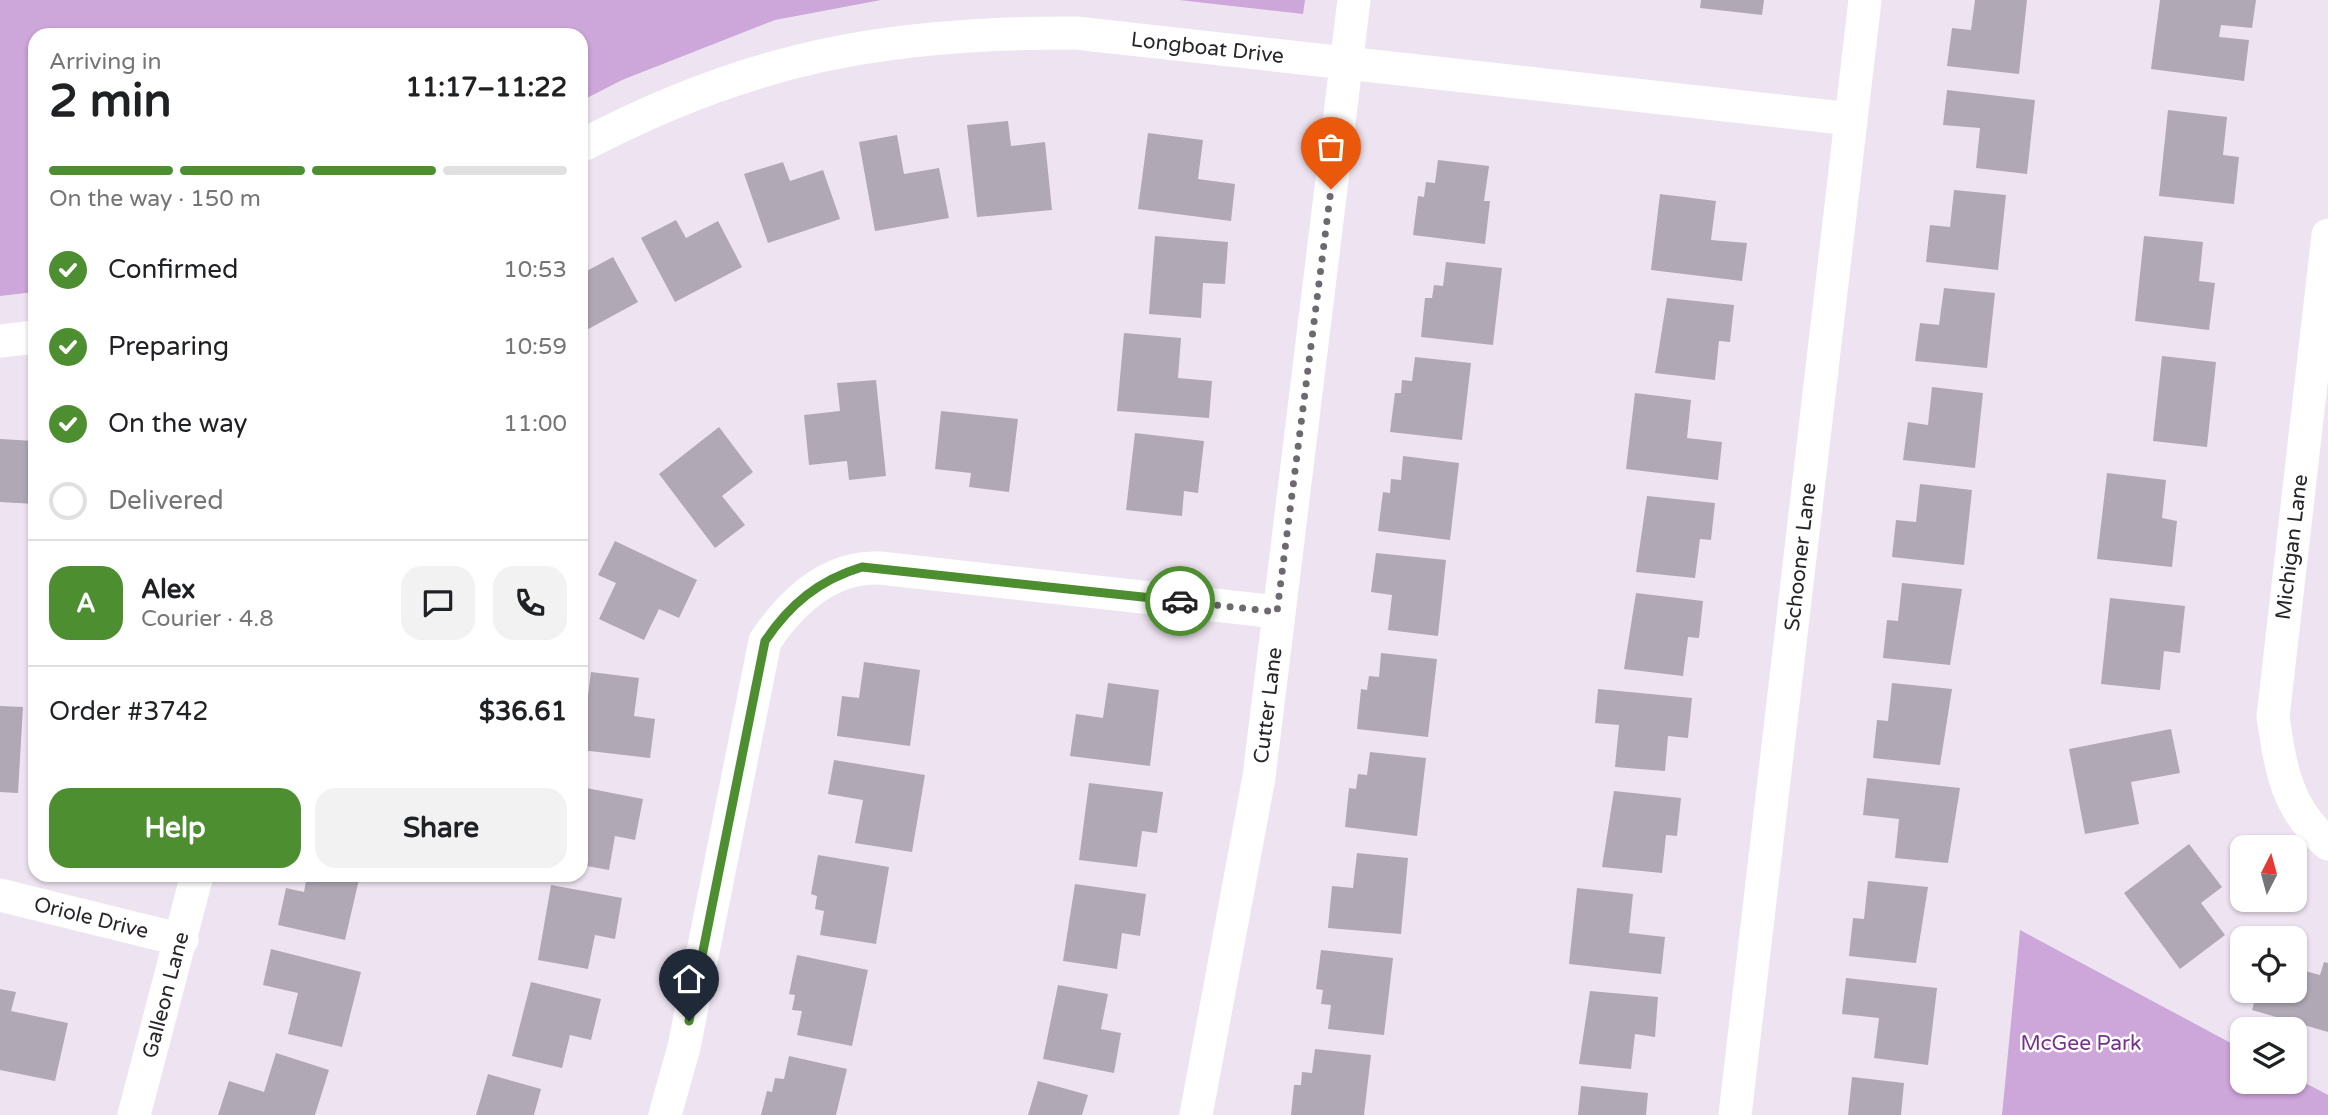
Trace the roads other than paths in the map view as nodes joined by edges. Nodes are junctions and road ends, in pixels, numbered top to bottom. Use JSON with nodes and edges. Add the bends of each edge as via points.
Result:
{"nodes":[{"id":1,"x":1354,"y":0,"type":"edge"},
{"id":2,"x":1865,"y":0,"type":"edge"},
{"id":3,"x":1348,"y":61,"type":"junction"},
{"id":4,"x":1852,"y":119,"type":"junction"},
{"id":5,"x":588,"y":143,"type":"edge"},
{"id":6,"x":2328,"y":235,"type":"edge"},
{"id":7,"x":28,"y":338,"type":"edge"},
{"id":8,"x":0,"y":341,"type":"edge"},
{"id":9,"x":1277,"y":612,"type":"junction"},
{"id":10,"x":2328,"y":844,"type":"edge"},
{"id":11,"x":195,"y":882,"type":"edge"},
{"id":12,"x":0,"y":895,"type":"edge"},
{"id":13,"x":182,"y":940,"type":"junction"},
{"id":14,"x":134,"y":1115,"type":"edge"},
{"id":15,"x":665,"y":1115,"type":"edge"},
{"id":16,"x":1196,"y":1115,"type":"edge"},
{"id":17,"x":1735,"y":1115,"type":"edge"}],
"edges":[{"from":1,"to":3,"type":"street","name":"Cutter Lane"},
{"from":2,"to":4,"type":"street","name":"Schooner Lane"},
{"from":3,"to":4,"type":"street","name":"Longboat Drive"},
{"from":3,"to":5,"type":"street","name":"Longboat Drive","via":[[1076,33],[911,39],[775,65],[680,97]]},
{"from":3,"to":9,"type":"street","name":"Cutter Lane"},
{"from":4,"to":17,"type":"street","name":"Schooner Lane"},
{"from":6,"to":10,"type":"street","name":"Michigan Lane","via":[[2273,718],[2282,772],[2306,825]]},
{"from":7,"to":8,"type":"street"},
{"from":9,"to":15,"type":"street","via":[[862,567],[809,591],[782,615],[765,641],[684,1047]]},
{"from":9,"to":16,"type":"street","name":"Cutter Lane","via":[[1259,777]]},
{"from":11,"to":13,"type":"street","name":"Galleon Lane"},
{"from":12,"to":13,"type":"street","name":"Oriole Drive"},
{"from":13,"to":14,"type":"street","name":"Galleon Lane"}]}
